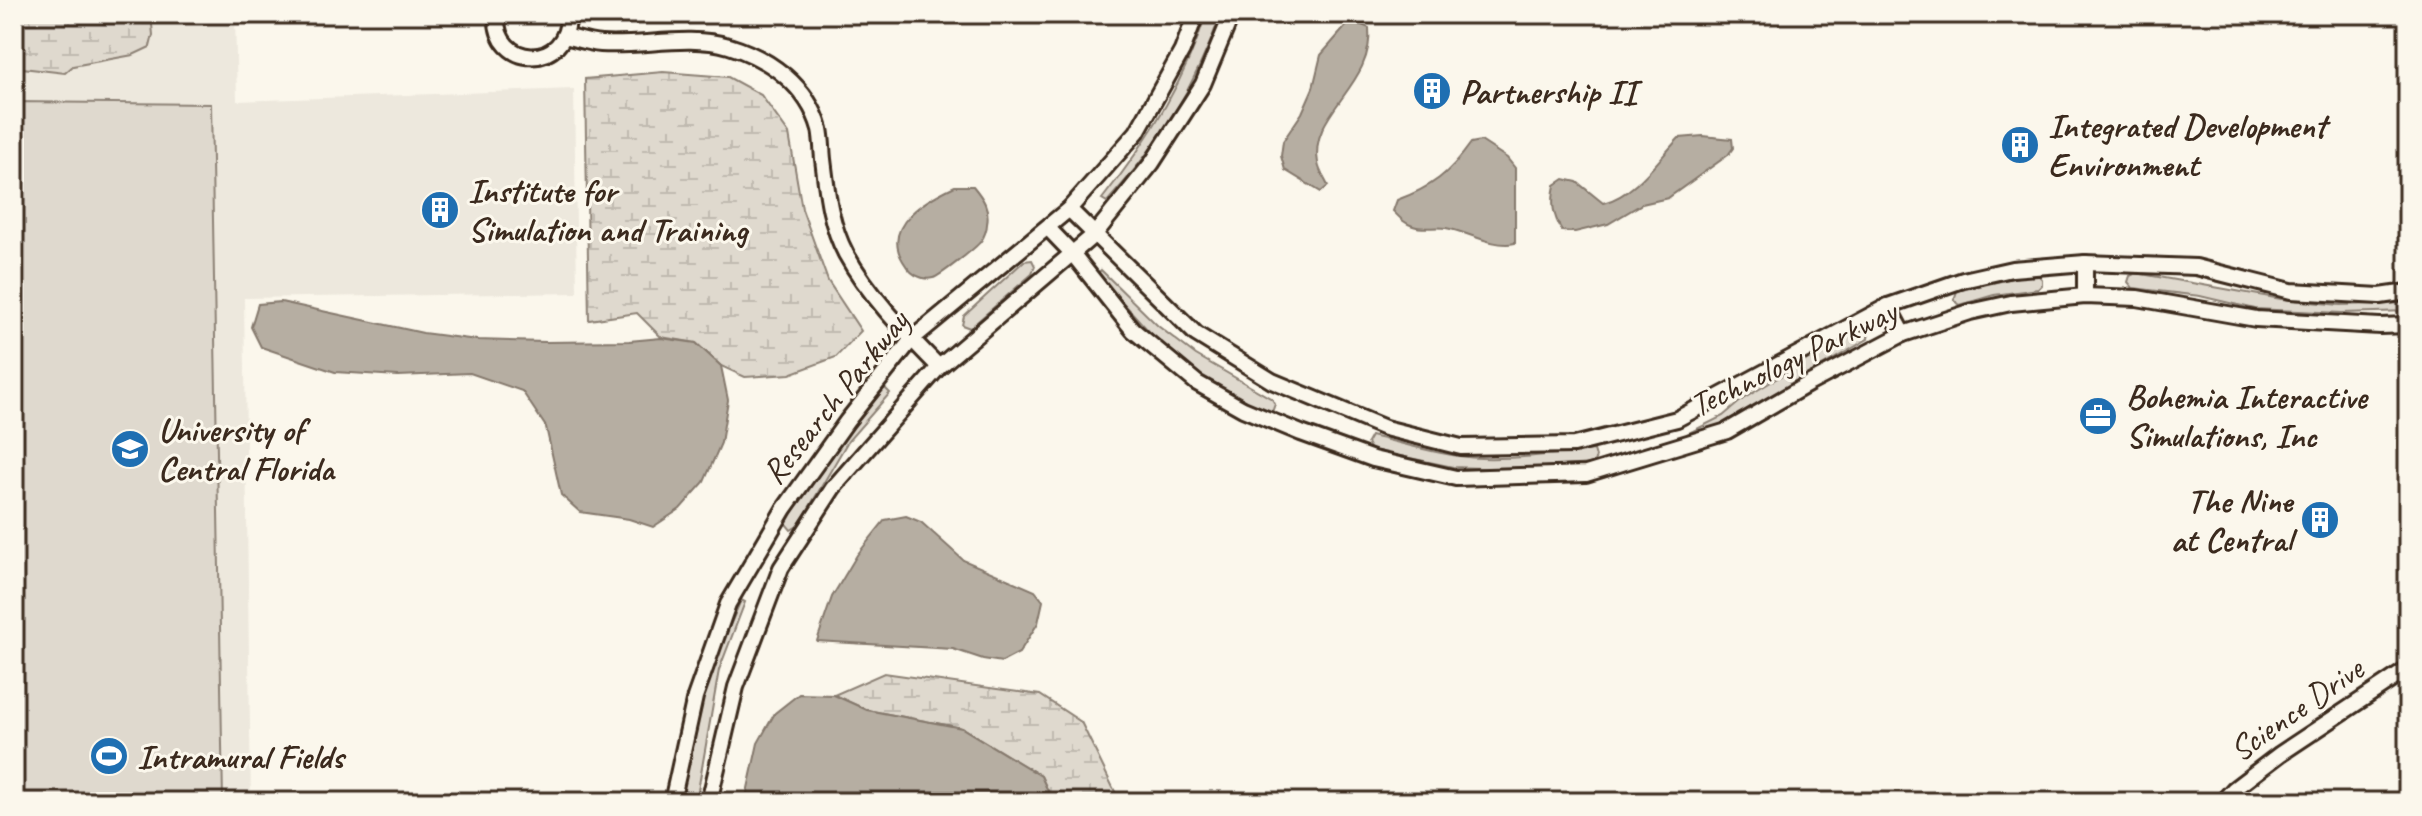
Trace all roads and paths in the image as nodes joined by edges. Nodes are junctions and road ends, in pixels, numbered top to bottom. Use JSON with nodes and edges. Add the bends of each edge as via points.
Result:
{"nodes":[{"id":1,"x":497,"y":14,"type":"edge"},
{"id":2,"x":568,"y":14,"type":"edge"},
{"id":3,"x":1196,"y":14,"type":"edge"},
{"id":4,"x":1232,"y":14,"type":"edge"},
{"id":5,"x":565,"y":36,"type":"junction"},
{"id":6,"x":1069,"y":209,"type":"junction"},
{"id":7,"x":1048,"y":228,"type":"junction"},
{"id":8,"x":1095,"y":234,"type":"junction"},
{"id":9,"x":1072,"y":253,"type":"junction"},
{"id":10,"x":2085,"y":263,"type":"junction"},
{"id":11,"x":2408,"y":292,"type":"edge"},
{"id":12,"x":2085,"y":296,"type":"junction"},
{"id":13,"x":1888,"y":306,"type":"junction"},
{"id":14,"x":2408,"y":325,"type":"edge"},
{"id":15,"x":1903,"y":334,"type":"junction"},
{"id":16,"x":912,"y":339,"type":"junction"},
{"id":17,"x":939,"y":367,"type":"junction"},
{"id":18,"x":1635,"y":430,"type":"junction"},
{"id":19,"x":1643,"y":457,"type":"junction"},
{"id":20,"x":2408,"y":669,"type":"edge"},
{"id":21,"x":672,"y":802,"type":"edge"},
{"id":22,"x":709,"y":802,"type":"edge"},
{"id":23,"x":2222,"y":802,"type":"edge"}],
"edges":[{"from":1,"to":5,"type":"street","via":[[500,38],[519,54],[544,55]]},
{"from":2,"to":5,"type":"street"},
{"from":3,"to":6,"type":"street","name":"Research Parkway","via":[[1182,51],[1137,132]]},
{"from":4,"to":8,"type":"street","name":"Research Parkway","via":[[1203,84],[1152,163]]},
{"from":5,"to":16,"type":"street","via":[[599,44],[726,45],[760,57],[787,76],[819,128],[830,214],[846,254]]},
{"from":6,"to":7,"type":"street","name":"Research Parkway"},
{"from":6,"to":8,"type":"street","name":"Technology Parkway"},
{"from":7,"to":9,"type":"street","name":"Technology Parkway"},
{"from":7,"to":16,"type":"street","name":"Research Parkway"},
{"from":8,"to":9,"type":"street","name":"Research Parkway"},
{"from":8,"to":18,"type":"street","name":"Technology Parkway","via":[[1196,334],[1272,381],[1385,428],[1461,447],[1574,445]]},
{"from":9,"to":17,"type":"street","name":"Research Parkway"},
{"from":9,"to":19,"type":"street","name":"Technology Parkway","via":[[1133,330],[1197,383],[1243,409],[1373,459],[1456,478],[1586,474]]},
{"from":10,"to":11,"type":"street","name":"Technology Parkway","via":[[2196,267],[2291,291],[2380,296]]},
{"from":10,"to":12,"type":"street"},
{"from":10,"to":13,"type":"street","name":"Technology Parkway","via":[[2012,269]]},
{"from":12,"to":14,"type":"street","name":"Technology Parkway","via":[[2137,298],[2256,319]]},
{"from":12,"to":15,"type":"street","name":"Technology Parkway","via":[[2011,303]]},
{"from":13,"to":15,"type":"street"},
{"from":13,"to":18,"type":"street","name":"Technology Parkway","via":[[1677,419]]},
{"from":15,"to":19,"type":"street","name":"Technology Parkway","via":[[1727,431]]},
{"from":16,"to":17,"type":"street"},
{"from":16,"to":21,"type":"street","name":"Research Parkway","via":[[784,509],[728,604],[695,697]]},
{"from":17,"to":22,"type":"street","name":"Research Parkway","via":[[833,488],[781,568],[736,687]]},
{"from":18,"to":19,"type":"street"},
{"from":20,"to":23,"type":"street","name":"Science Drive","via":[[2280,754]]}]}
